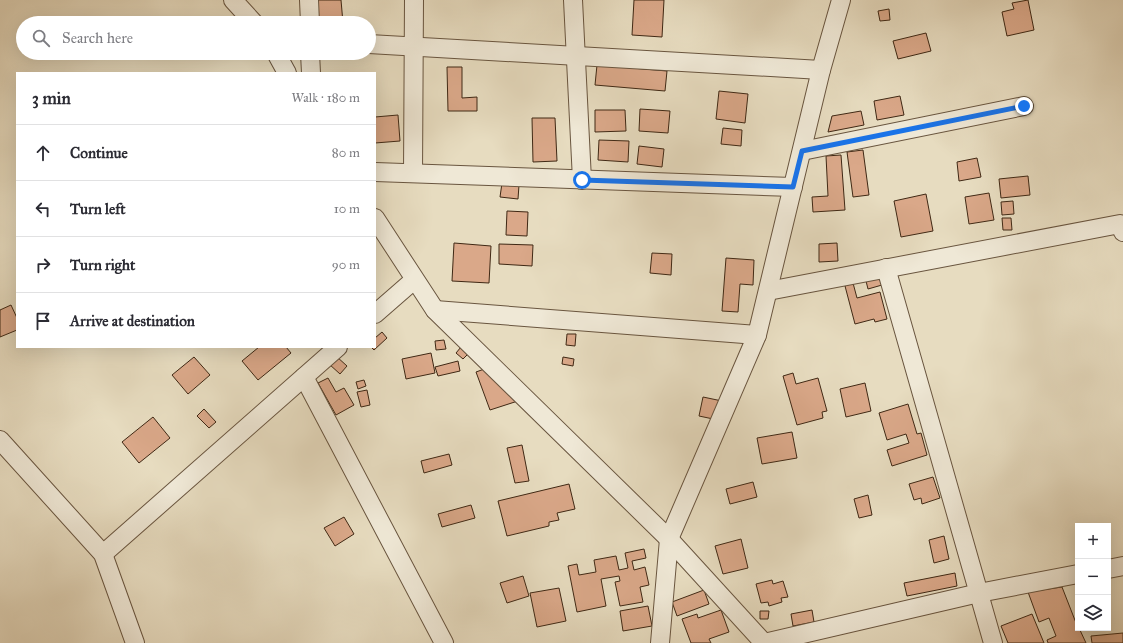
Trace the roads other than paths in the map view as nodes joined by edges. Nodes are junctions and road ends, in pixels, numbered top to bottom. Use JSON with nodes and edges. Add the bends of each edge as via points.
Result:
{"nodes":[{"id":1,"x":233,"y":0,"type":"edge"},
{"id":2,"x":309,"y":0,"type":"edge"},
{"id":3,"x":414,"y":0,"type":"edge"},
{"id":4,"x":573,"y":0,"type":"edge"},
{"id":5,"x":841,"y":0,"type":"edge"},
{"id":6,"x":248,"y":16,"type":"edge"},
{"id":7,"x":310,"y":16,"type":"edge"},
{"id":8,"x":376,"y":44,"type":"edge"},
{"id":9,"x":414,"y":47,"type":"junction"},
{"id":10,"x":576,"y":56,"type":"junction"},
{"id":11,"x":280,"y":60,"type":"edge"},
{"id":12,"x":310,"y":60,"type":"edge"},
{"id":13,"x":821,"y":70,"type":"junction"},
{"id":14,"x":286,"y":72,"type":"edge"},
{"id":15,"x":311,"y":72,"type":"edge"},
{"id":16,"x":1024,"y":106,"type":"dead end"},
{"id":17,"x":802,"y":151,"type":"junction"},
{"id":18,"x":376,"y":172,"type":"edge"},
{"id":19,"x":413,"y":173,"type":"junction"},
{"id":20,"x":582,"y":180,"type":"junction"},
{"id":21,"x":793,"y":187,"type":"junction"},
{"id":22,"x":376,"y":220,"type":"edge"},
{"id":23,"x":1123,"y":232,"type":"edge"},
{"id":24,"x":886,"y":268,"type":"junction"},
{"id":25,"x":414,"y":280,"type":"junction"},
{"id":26,"x":768,"y":291,"type":"junction"},
{"id":27,"x":434,"y":310,"type":"junction"},
{"id":28,"x":376,"y":313,"type":"edge"},
{"id":29,"x":757,"y":335,"type":"junction"},
{"id":30,"x":337,"y":348,"type":"edge"},
{"id":31,"x":304,"y":377,"type":"junction"},
{"id":32,"x":0,"y":440,"type":"edge"},
{"id":33,"x":669,"y":539,"type":"junction"},
{"id":34,"x":103,"y":554,"type":"junction"},
{"id":35,"x":1123,"y":566,"type":"edge"},
{"id":36,"x":1111,"y":568,"type":"edge"},
{"id":37,"x":1075,"y":575,"type":"edge"},
{"id":38,"x":979,"y":593,"type":"junction"},
{"id":39,"x":135,"y":643,"type":"edge"},
{"id":40,"x":444,"y":643,"type":"edge"},
{"id":41,"x":660,"y":643,"type":"edge"},
{"id":42,"x":764,"y":643,"type":"edge"},
{"id":43,"x":993,"y":643,"type":"edge"}],
"edges":[{"from":1,"to":6,"type":"street"},
{"from":2,"to":7,"type":"street"},
{"from":3,"to":9,"type":"street"},
{"from":4,"to":10,"type":"street"},
{"from":5,"to":13,"type":"street"},
{"from":8,"to":9,"type":"street"},
{"from":9,"to":10,"type":"street"},
{"from":9,"to":19,"type":"street"},
{"from":10,"to":13,"type":"street"},
{"from":10,"to":20,"type":"street"},
{"from":11,"to":14,"type":"street"},
{"from":12,"to":15,"type":"street"},
{"from":13,"to":17,"type":"street"},
{"from":16,"to":17,"type":"street"},
{"from":17,"to":21,"type":"street"},
{"from":18,"to":19,"type":"street"},
{"from":19,"to":20,"type":"street"},
{"from":20,"to":21,"type":"street"},
{"from":21,"to":26,"type":"street"},
{"from":22,"to":25,"type":"street"},
{"from":23,"to":24,"type":"street","via":[[1120,224]]},
{"from":24,"to":26,"type":"street"},
{"from":24,"to":38,"type":"street"},
{"from":25,"to":27,"type":"street"},
{"from":25,"to":28,"type":"street"},
{"from":26,"to":29,"type":"street"},
{"from":27,"to":29,"type":"street"},
{"from":27,"to":33,"type":"street"},
{"from":29,"to":33,"type":"street"},
{"from":30,"to":31,"type":"street"},
{"from":31,"to":34,"type":"street"},
{"from":31,"to":40,"type":"street"},
{"from":32,"to":34,"type":"street"},
{"from":33,"to":41,"type":"street"},
{"from":33,"to":42,"type":"street"},
{"from":34,"to":39,"type":"street"},
{"from":35,"to":36,"type":"street"},
{"from":37,"to":38,"type":"street"},
{"from":38,"to":42,"type":"street"},
{"from":38,"to":43,"type":"street"}]}
